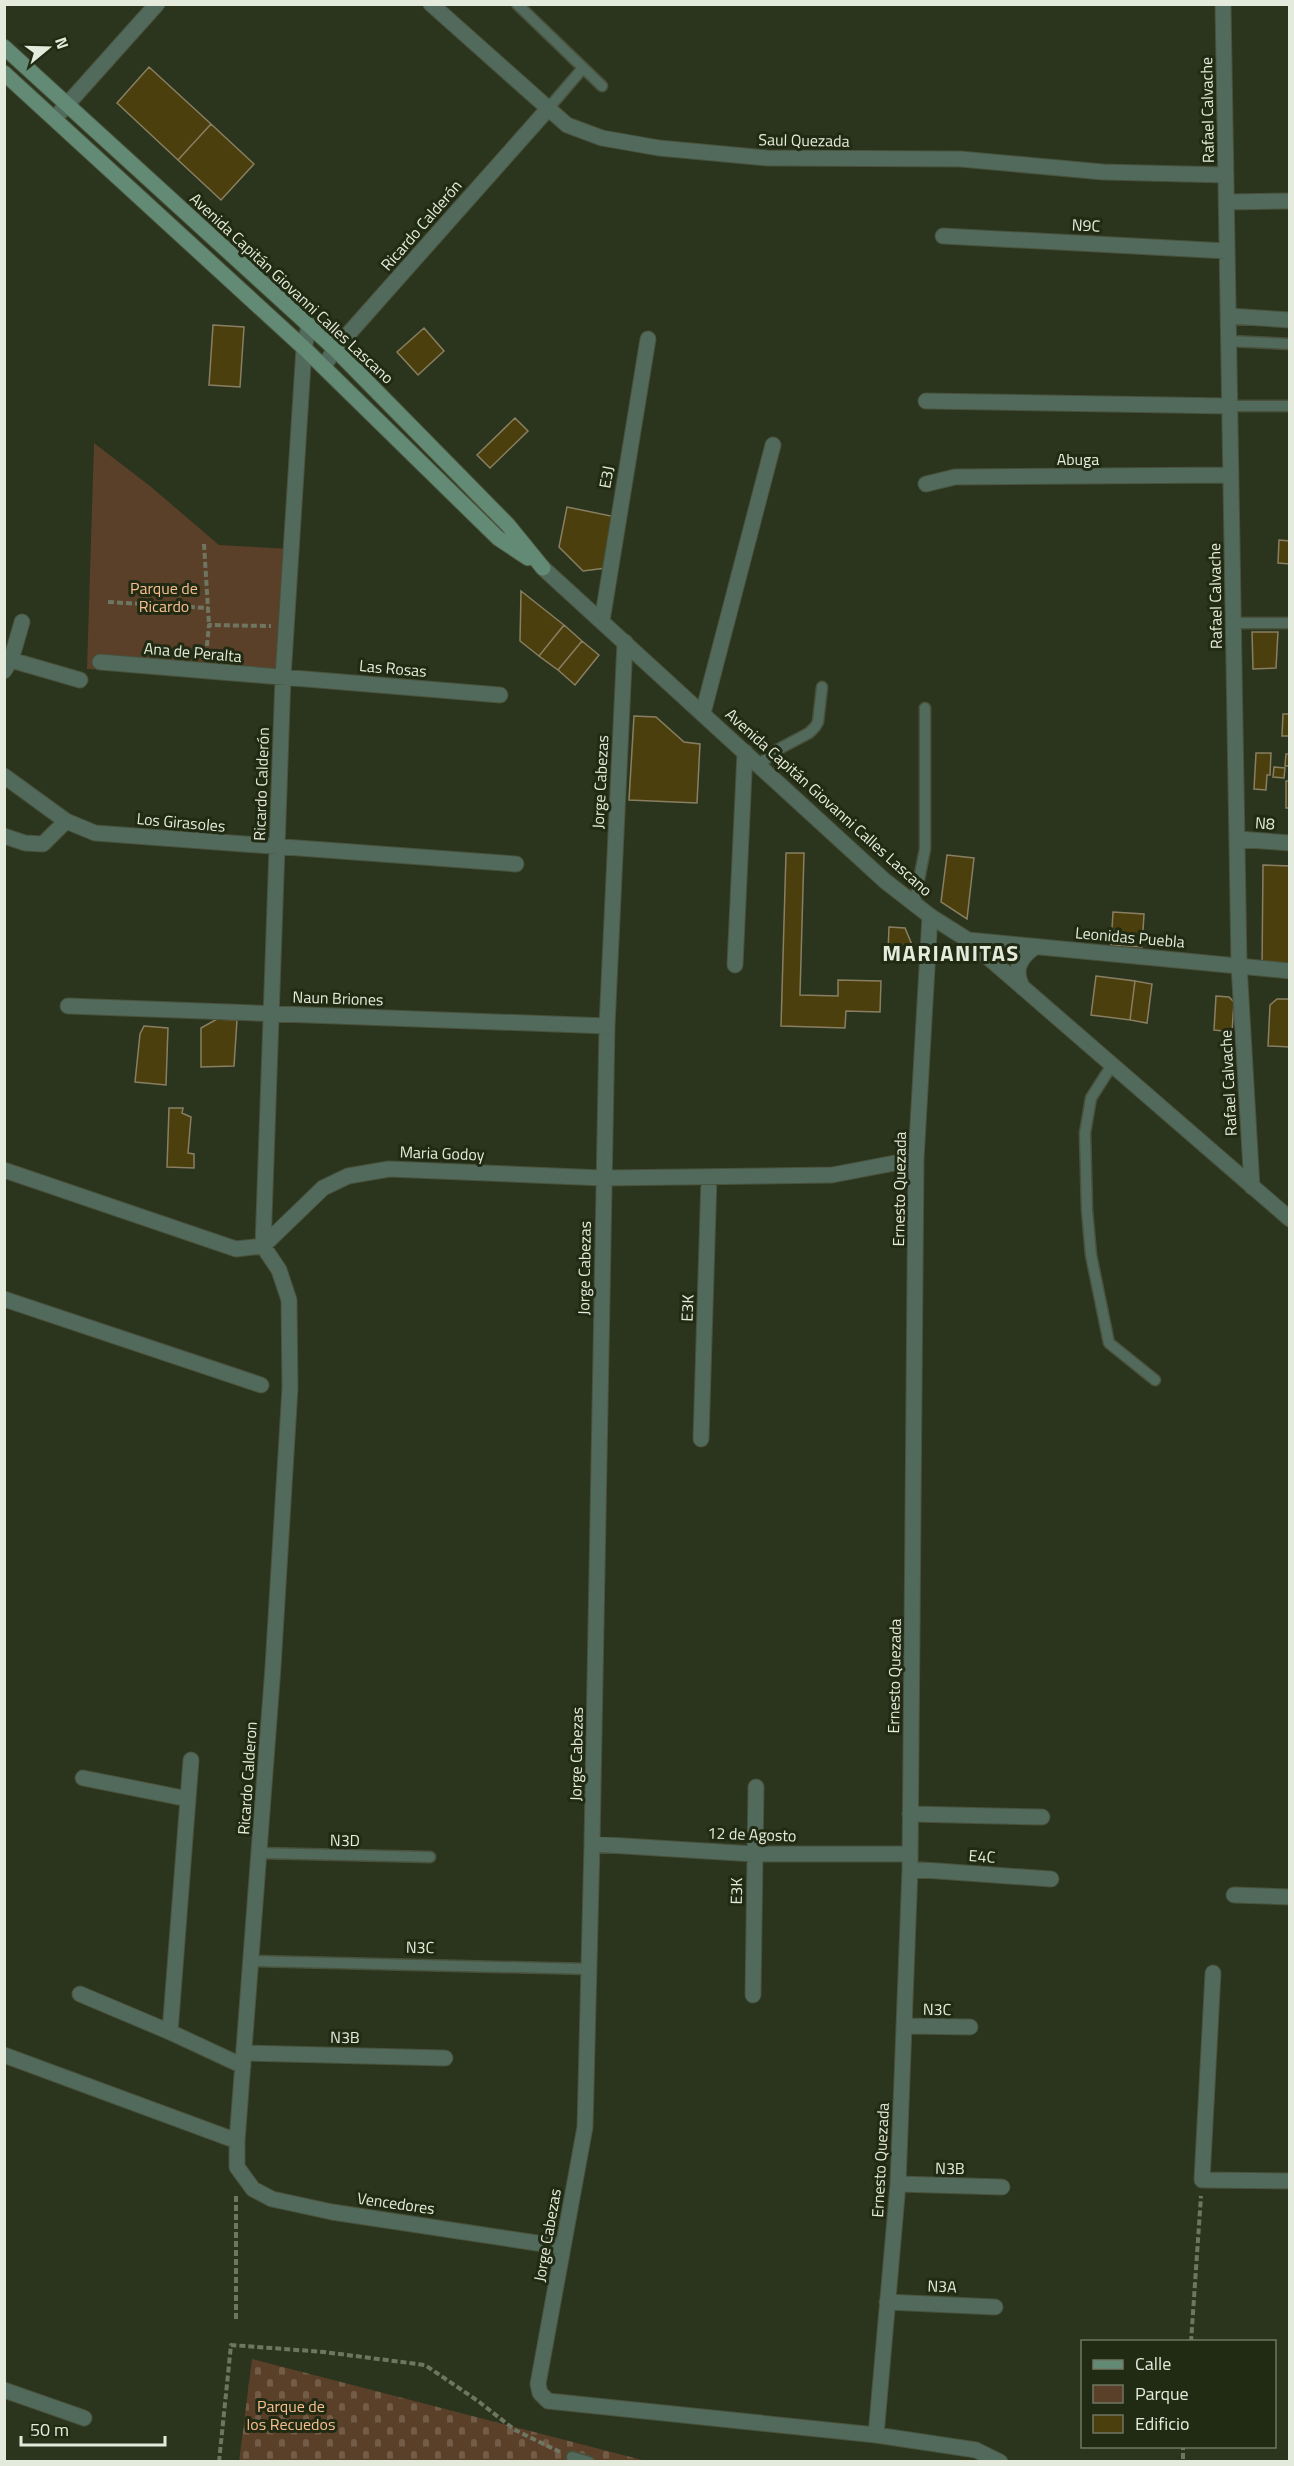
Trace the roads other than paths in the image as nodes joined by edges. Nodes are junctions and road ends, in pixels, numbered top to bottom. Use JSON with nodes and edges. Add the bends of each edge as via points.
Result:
{"nodes":[{"id":1,"x":157,"y":4,"type":"edge"},
{"id":2,"x":431,"y":4,"type":"edge"},
{"id":3,"x":517,"y":4,"type":"edge"},
{"id":4,"x":1224,"y":4,"type":"edge"},
{"id":5,"x":4,"y":47,"type":"edge"},
{"id":6,"x":583,"y":68,"type":"junction"},
{"id":7,"x":4,"y":73,"type":"edge"},
{"id":8,"x":602,"y":86,"type":"dead end"},
{"id":9,"x":67,"y":105,"type":"junction"},
{"id":10,"x":547,"y":110,"type":"junction"},
{"id":11,"x":55,"y":118,"type":"junction"},
{"id":12,"x":1226,"y":174,"type":"junction"},
{"id":13,"x":1290,"y":201,"type":"edge"},
{"id":14,"x":1227,"y":202,"type":"junction"},
{"id":15,"x":943,"y":236,"type":"dead end"},
{"id":16,"x":1227,"y":251,"type":"junction"},
{"id":17,"x":1229,"y":316,"type":"junction"},
{"id":18,"x":1290,"y":320,"type":"edge"},
{"id":19,"x":309,"y":326,"type":"junction"},
{"id":20,"x":648,"y":339,"type":"dead end"},
{"id":21,"x":1229,"y":341,"type":"junction"},
{"id":22,"x":1290,"y":344,"type":"edge"},
{"id":23,"x":304,"y":348,"type":"junction"},
{"id":24,"x":335,"y":350,"type":"junction"},
{"id":25,"x":324,"y":366,"type":"junction"},
{"id":26,"x":926,"y":401,"type":"dead end"},
{"id":27,"x":1230,"y":406,"type":"junction"},
{"id":28,"x":1290,"y":406,"type":"edge"},
{"id":29,"x":772,"y":445,"type":"dead end"},
{"id":30,"x":1231,"y":475,"type":"junction"},
{"id":31,"x":926,"y":484,"type":"dead end"},
{"id":32,"x":543,"y":568,"type":"junction"},
{"id":33,"x":602,"y":621,"type":"junction"},
{"id":34,"x":22,"y":622,"type":"dead end"},
{"id":35,"x":1233,"y":623,"type":"junction"},
{"id":36,"x":1290,"y":623,"type":"edge"},
{"id":37,"x":625,"y":642,"type":"junction"},
{"id":38,"x":100,"y":662,"type":"dead end"},
{"id":39,"x":8,"y":665,"type":"edge"},
{"id":40,"x":283,"y":677,"type":"junction"},
{"id":41,"x":80,"y":680,"type":"dead end"},
{"id":42,"x":822,"y":687,"type":"dead end"},
{"id":43,"x":500,"y":695,"type":"dead end"},
{"id":44,"x":925,"y":708,"type":"dead end"},
{"id":45,"x":703,"y":713,"type":"junction"},
{"id":46,"x":745,"y":752,"type":"junction"},
{"id":47,"x":760,"y":765,"type":"junction"},
{"id":48,"x":4,"y":776,"type":"edge"},
{"id":49,"x":66,"y":822,"type":"junction"},
{"id":50,"x":4,"y":836,"type":"edge"},
{"id":51,"x":1238,"y":839,"type":"junction"},
{"id":52,"x":1290,"y":843,"type":"edge"},
{"id":53,"x":277,"y":847,"type":"junction"},
{"id":54,"x":516,"y":864,"type":"dead end"},
{"id":55,"x":914,"y":905,"type":"junction"},
{"id":56,"x":930,"y":916,"type":"junction"},
{"id":57,"x":968,"y":940,"type":"junction"},
{"id":58,"x":1035,"y":947,"type":"junction"},
{"id":59,"x":735,"y":965,"type":"dead end"},
{"id":60,"x":1239,"y":965,"type":"junction"},
{"id":61,"x":1290,"y":971,"type":"edge"},
{"id":62,"x":1023,"y":988,"type":"junction"},
{"id":63,"x":68,"y":1006,"type":"dead end"},
{"id":64,"x":271,"y":1014,"type":"junction"},
{"id":65,"x":607,"y":1026,"type":"junction"},
{"id":66,"x":1112,"y":1065,"type":"junction"},
{"id":67,"x":916,"y":1159,"type":"junction"},
{"id":68,"x":4,"y":1170,"type":"edge"},
{"id":69,"x":710,"y":1177,"type":"junction"},
{"id":70,"x":603,"y":1178,"type":"junction"},
{"id":71,"x":1252,"y":1187,"type":"junction"},
{"id":72,"x":1290,"y":1219,"type":"edge"},
{"id":73,"x":263,"y":1246,"type":"junction"},
{"id":74,"x":4,"y":1299,"type":"edge"},
{"id":75,"x":1155,"y":1380,"type":"dead end"},
{"id":76,"x":261,"y":1385,"type":"dead end"},
{"id":77,"x":701,"y":1439,"type":"dead end"},
{"id":78,"x":191,"y":1760,"type":"dead end"},
{"id":79,"x":83,"y":1778,"type":"dead end"},
{"id":80,"x":756,"y":1788,"type":"dead end"},
{"id":81,"x":188,"y":1799,"type":"junction"},
{"id":82,"x":910,"y":1814,"type":"junction"},
{"id":83,"x":1042,"y":1817,"type":"dead end"},
{"id":84,"x":592,"y":1844,"type":"junction"},
{"id":85,"x":259,"y":1853,"type":"junction"},
{"id":86,"x":754,"y":1854,"type":"junction"},
{"id":87,"x":430,"y":1857,"type":"dead end"},
{"id":88,"x":910,"y":1862,"type":"junction"},
{"id":89,"x":1051,"y":1879,"type":"dead end"},
{"id":90,"x":1234,"y":1894,"type":"dead end"},
{"id":91,"x":1290,"y":1897,"type":"edge"},
{"id":92,"x":251,"y":1961,"type":"junction"},
{"id":93,"x":589,"y":1969,"type":"junction"},
{"id":94,"x":1213,"y":1973,"type":"dead end"},
{"id":95,"x":80,"y":1994,"type":"dead end"},
{"id":96,"x":753,"y":1995,"type":"dead end"},
{"id":97,"x":904,"y":2026,"type":"junction"},
{"id":98,"x":970,"y":2027,"type":"dead end"},
{"id":99,"x":170,"y":2032,"type":"junction"},
{"id":100,"x":4,"y":2055,"type":"edge"},
{"id":101,"x":445,"y":2058,"type":"dead end"},
{"id":102,"x":243,"y":2059,"type":"junction"},
{"id":103,"x":237,"y":2141,"type":"junction"},
{"id":104,"x":237,"y":2167,"type":"joint"},
{"id":105,"x":1290,"y":2181,"type":"edge"},
{"id":106,"x":898,"y":2184,"type":"junction"},
{"id":107,"x":1002,"y":2187,"type":"dead end"},
{"id":108,"x":563,"y":2247,"type":"junction"},
{"id":109,"x":886,"y":2302,"type":"junction"},
{"id":110,"x":995,"y":2307,"type":"dead end"},
{"id":111,"x":4,"y":2390,"type":"edge"},
{"id":112,"x":84,"y":2418,"type":"dead end"},
{"id":113,"x":876,"y":2435,"type":"junction"},
{"id":114,"x":572,"y":2457,"type":"road end"},
{"id":115,"x":589,"y":2462,"type":"edge"},
{"id":116,"x":1000,"y":2462,"type":"edge"}],
"edges":[{"from":1,"to":9,"type":"street"},
{"from":2,"to":10,"type":"street","name":"Saul Quezada"},
{"from":3,"to":6,"type":"lane"},
{"from":4,"to":12,"type":"street","name":"Rafael Calvache"},
{"from":5,"to":9,"type":"main road","name":"Avenida Capitán Giovanni Calles Lascano"},
{"from":6,"to":8,"type":"lane"},
{"from":6,"to":10,"type":"lane"},
{"from":7,"to":11,"type":"main road","name":"Avenida Capitán Giovanni Calles Lascano"},
{"from":9,"to":11,"type":"street"},
{"from":9,"to":19,"type":"main road","name":"Avenida Capitán Giovanni Calles Lascano"},
{"from":10,"to":12,"type":"street","name":"Saul Quezada","via":[[567,125],[602,138],[659,148],[767,158],[960,159],[1103,172]]},
{"from":10,"to":24,"type":"street","name":"Ricardo Calderón"},
{"from":11,"to":23,"type":"main road","name":"Avenida Capitán Giovanni Calles Lascano"},
{"from":12,"to":14,"type":"street","name":"Rafael Calvache"},
{"from":13,"to":14,"type":"street"},
{"from":14,"to":16,"type":"street","name":"Rafael Calvache"},
{"from":15,"to":16,"type":"street","name":"N9C"},
{"from":16,"to":17,"type":"street","name":"Rafael Calvache"},
{"from":17,"to":18,"type":"street"},
{"from":17,"to":21,"type":"street","name":"Rafael Calvache"},
{"from":19,"to":23,"type":"street","name":"Ricardo Calderón"},
{"from":19,"to":24,"type":"main road","name":"Avenida Capitán Giovanni Calles Lascano"},
{"from":20,"to":33,"type":"street","name":"E3J"},
{"from":21,"to":22,"type":"lane"},
{"from":21,"to":27,"type":"street","name":"Rafael Calvache"},
{"from":23,"to":25,"type":"main road","name":"Avenida Capitán Giovanni Calles Lascano"},
{"from":23,"to":40,"type":"street","name":"Ricardo Calderón"},
{"from":24,"to":25,"type":"street","name":"Ricardo Calderón"},
{"from":24,"to":32,"type":"main road","name":"Avenida Capitán Giovanni Calles Lascano","via":[[508,525]]},
{"from":25,"to":32,"type":"main road","name":"Avenida Capitán Giovanni Calles Lascano","via":[[498,538]]},
{"from":26,"to":27,"type":"street"},
{"from":27,"to":28,"type":"lane"},
{"from":27,"to":30,"type":"street","name":"Rafael Calvache"},
{"from":29,"to":45,"type":"street"},
{"from":30,"to":31,"type":"street","name":"Abuga","via":[[955,477]]},
{"from":30,"to":35,"type":"street","name":"Rafael Calvache"},
{"from":32,"to":33,"type":"street","name":"Avenida Capitán Giovanni Calles Lascano"},
{"from":33,"to":37,"type":"street","name":"Avenida Capitán Giovanni Calles Lascano"},
{"from":34,"to":39,"type":"street"},
{"from":35,"to":36,"type":"lane"},
{"from":35,"to":51,"type":"street","name":"Rafael Calvache"},
{"from":37,"to":45,"type":"street","name":"Avenida Capitán Giovanni Calles Lascano"},
{"from":37,"to":65,"type":"street","name":"Jorge Cabezas"},
{"from":38,"to":40,"type":"street","name":"Ana de Peralta"},
{"from":39,"to":41,"type":"street"},
{"from":40,"to":43,"type":"street","name":"Las Rosas"},
{"from":40,"to":53,"type":"street","name":"Ricardo Calderón"},
{"from":42,"to":47,"type":"lane","via":[[815,727],[773,752]]},
{"from":44,"to":55,"type":"lane","via":[[925,849]]},
{"from":45,"to":46,"type":"street","name":"Avenida Capitán Giovanni Calles Lascano"},
{"from":46,"to":47,"type":"street","name":"Avenida Capitán Giovanni Calles Lascano"},
{"from":46,"to":59,"type":"street"},
{"from":47,"to":55,"type":"street","name":"Avenida Capitán Giovanni Calles Lascano"},
{"from":48,"to":49,"type":"street","name":"Los Girasoles"},
{"from":49,"to":50,"type":"street","via":[[43,844]]},
{"from":49,"to":53,"type":"street","name":"Los Girasoles","via":[[95,833]]},
{"from":51,"to":52,"type":"street","name":"N8"},
{"from":51,"to":60,"type":"street","name":"Rafael Calvache"},
{"from":53,"to":54,"type":"street","name":"Los Girasoles"},
{"from":53,"to":64,"type":"street","name":"Ricardo Calderón"},
{"from":55,"to":56,"type":"street","name":"Avenida Capitán Giovanni Calles Lascano"},
{"from":56,"to":57,"type":"street","name":"Avenida Capitán Giovanni Calles Lascano"},
{"from":56,"to":67,"type":"street","name":"Ernesto Quezada"},
{"from":57,"to":58,"type":"street","name":"Leonidas Puebla"},
{"from":57,"to":62,"type":"street","name":"Avenida Capitán Giovanni Calles Lascano"},
{"from":58,"to":60,"type":"street","name":"Leonidas Puebla"},
{"from":58,"to":62,"type":"street","via":[[1024,954],[1018,965],[1017,978]]},
{"from":60,"to":61,"type":"street","name":"Leonidas Puebla"},
{"from":60,"to":71,"type":"street","name":"Rafael Calvache"},
{"from":62,"to":66,"type":"street","name":"Avenida Capitán Giovanni Calles Lascano"},
{"from":63,"to":64,"type":"street","name":"Naun Briones"},
{"from":64,"to":65,"type":"street","name":"Naun Briones"},
{"from":64,"to":73,"type":"street","name":"Ricardo Calderón"},
{"from":65,"to":70,"type":"street","name":"Jorge Cabezas"},
{"from":66,"to":71,"type":"street","name":"Avenida Capitán Giovanni Calles Lascano"},
{"from":66,"to":75,"type":"lane","via":[[1091,1098],[1085,1133],[1091,1255],[1109,1343]]},
{"from":67,"to":69,"type":"street","name":"Maria Godoy","via":[[832,1175]]},
{"from":67,"to":82,"type":"street","name":"Ernesto Quezada"},
{"from":68,"to":73,"type":"street","via":[[236,1249]]},
{"from":69,"to":70,"type":"street","name":"Maria Godoy"},
{"from":69,"to":77,"type":"street","name":"E3K"},
{"from":70,"to":73,"type":"street","name":"Maria Godoy","via":[[388,1169],[348,1176],[323,1188]]},
{"from":70,"to":84,"type":"street","name":"Jorge Cabezas"},
{"from":71,"to":72,"type":"street","name":"Avenida Capitán Giovanni Calles Lascano"},
{"from":73,"to":85,"type":"street","name":"Ricardo Calderon","via":[[279,1270],[289,1300],[290,1388]]},
{"from":74,"to":76,"type":"street"},
{"from":78,"to":81,"type":"street"},
{"from":79,"to":81,"type":"street"},
{"from":80,"to":86,"type":"street","name":"E3K"},
{"from":81,"to":99,"type":"street"},
{"from":82,"to":83,"type":"street"},
{"from":82,"to":88,"type":"street","name":"Ernesto Quezada"},
{"from":84,"to":86,"type":"street","name":"12 de Agosto"},
{"from":84,"to":93,"type":"street","name":"Jorge Cabezas"},
{"from":85,"to":87,"type":"lane","name":"N3D"},
{"from":85,"to":92,"type":"street","name":"Ricardo Calderon"},
{"from":86,"to":88,"type":"street","name":"12 de Agosto"},
{"from":86,"to":96,"type":"street","name":"E3K"},
{"from":88,"to":89,"type":"street","name":"E4C"},
{"from":88,"to":97,"type":"street","name":"Ernesto Quezada"},
{"from":90,"to":91,"type":"street"},
{"from":92,"to":93,"type":"lane","name":"N3C"},
{"from":92,"to":102,"type":"street","name":"Ricardo Calderon"},
{"from":93,"to":108,"type":"street","name":"Jorge Cabezas","via":[[585,2127]]},
{"from":94,"to":105,"type":"street","via":[[1202,2180]]},
{"from":95,"to":99,"type":"street"},
{"from":97,"to":98,"type":"street","name":"N3C"},
{"from":97,"to":106,"type":"street","name":"Ernesto Quezada"},
{"from":99,"to":102,"type":"street"},
{"from":100,"to":103,"type":"street"},
{"from":101,"to":102,"type":"street","name":"N3B"},
{"from":102,"to":103,"type":"street","name":"Ricardo Calderon"},
{"from":103,"to":104,"type":"street","name":"Ricardo Calderon"},
{"from":104,"to":108,"type":"street","name":"Vencedores","via":[[253,2189],[272,2199],[332,2212]]},
{"from":106,"to":107,"type":"street","name":"N3B"},
{"from":106,"to":109,"type":"street","name":"Ernesto Quezada"},
{"from":108,"to":113,"type":"street","name":"Jorge Cabezas","via":[[538,2384],[548,2401]]},
{"from":109,"to":110,"type":"street","name":"N3A"},
{"from":109,"to":113,"type":"street","name":"Ernesto Quezada"},
{"from":111,"to":112,"type":"street"},
{"from":113,"to":116,"type":"street","name":"Jorge Cabezas","via":[[976,2450]]},
{"from":114,"to":115,"type":"lane"}]}
